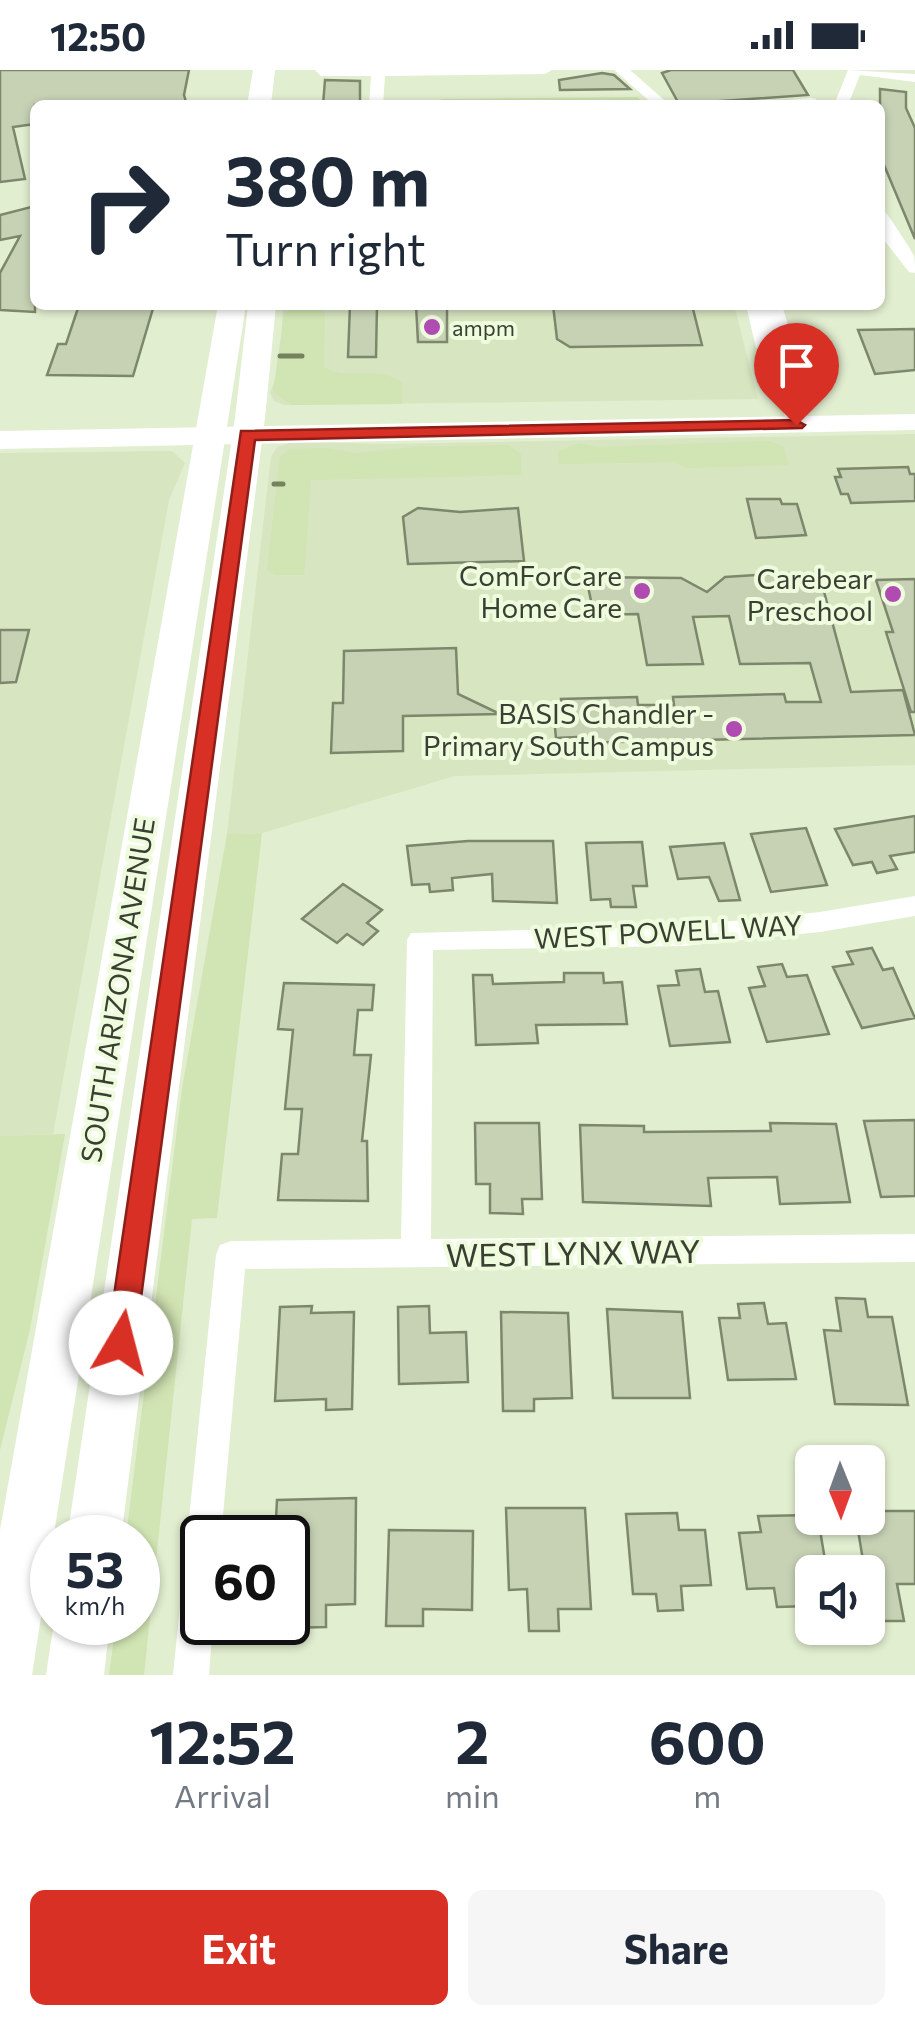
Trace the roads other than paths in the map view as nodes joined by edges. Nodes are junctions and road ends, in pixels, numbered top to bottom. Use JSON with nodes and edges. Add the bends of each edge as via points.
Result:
{"nodes":[{"id":1,"x":264,"y":70,"type":"edge"},
{"id":2,"x":286,"y":70,"type":"edge"},
{"id":3,"x":544,"y":70,"type":"edge"},
{"id":4,"x":620,"y":70,"type":"edge"},
{"id":5,"x":855,"y":70,"type":"edge"},
{"id":6,"x":322,"y":72,"type":"edge"},
{"id":7,"x":378,"y":72,"type":"edge"},
{"id":8,"x":915,"y":78,"type":"edge"},
{"id":9,"x":260,"y":100,"type":"edge"},
{"id":10,"x":283,"y":100,"type":"edge"},
{"id":11,"x":376,"y":100,"type":"edge"},
{"id":12,"x":657,"y":100,"type":"edge"},
{"id":13,"x":843,"y":100,"type":"edge"},
{"id":14,"x":885,"y":223,"type":"edge"},
{"id":15,"x":915,"y":268,"type":"edge"},
{"id":16,"x":232,"y":310,"type":"edge"},
{"id":17,"x":261,"y":310,"type":"edge"},
{"id":18,"x":756,"y":310,"type":"edge"},
{"id":19,"x":775,"y":310,"type":"edge"},
{"id":20,"x":760,"y":328,"type":"junction"},
{"id":21,"x":780,"y":328,"type":"junction"},
{"id":22,"x":779,"y":358,"type":"junction"},
{"id":23,"x":915,"y":404,"type":"edge"},
{"id":24,"x":794,"y":416,"type":"junction"},
{"id":25,"x":0,"y":422,"type":"edge"},
{"id":26,"x":915,"y":422,"type":"edge"},
{"id":27,"x":230,"y":427,"type":"junction"},
{"id":28,"x":0,"y":440,"type":"edge"},
{"id":29,"x":915,"y":906,"type":"edge"},
{"id":30,"x":915,"y":1248,"type":"edge"},
{"id":31,"x":416,"y":1254,"type":"junction"},
{"id":32,"x":97,"y":1515,"type":"edge"},
{"id":33,"x":206,"y":1515,"type":"edge"},
{"id":34,"x":79,"y":1645,"type":"edge"},
{"id":35,"x":194,"y":1645,"type":"edge"},
{"id":36,"x":3,"y":1675,"type":"edge"},
{"id":37,"x":75,"y":1675,"type":"edge"},
{"id":38,"x":191,"y":1675,"type":"edge"}],
"edges":[{"from":1,"to":9,"type":"main road"},
{"from":2,"to":10,"type":"main road"},
{"from":3,"to":7,"type":"street"},
{"from":4,"to":12,"type":"street"},
{"from":5,"to":8,"type":"street"},
{"from":5,"to":13,"type":"street"},
{"from":6,"to":7,"type":"street"},
{"from":7,"to":11,"type":"street"},
{"from":14,"to":15,"type":"street"},
{"from":16,"to":27,"type":"main road","name":"SOUTH ARIZONA AVENUE"},
{"from":17,"to":27,"type":"main road","name":"SOUTH ARIZONA AVENUE"},
{"from":18,"to":20,"type":"street"},
{"from":19,"to":21,"type":"street"},
{"from":20,"to":21,"type":"street"},
{"from":20,"to":22,"type":"street","via":[[765,348]]},
{"from":21,"to":22,"type":"street","via":[[786,348]]},
{"from":22,"to":24,"type":"street"},
{"from":23,"to":24,"type":"main road"},
{"from":24,"to":26,"type":"main road"},
{"from":24,"to":27,"type":"main road"},
{"from":25,"to":27,"type":"main road"},
{"from":27,"to":28,"type":"main road"},
{"from":27,"to":32,"type":"main road","name":"SOUTH ARIZONA AVENUE"},
{"from":27,"to":36,"type":"main road","name":"SOUTH ARIZONA AVENUE"},
{"from":29,"to":31,"type":"street","name":"WEST POWELL WAY","via":[[684,936],[420,940]]},
{"from":30,"to":31,"type":"street","name":"WEST LYNX WAY"},
{"from":31,"to":33,"type":"street","name":"WEST LYNX WAY","via":[[231,1255]]},
{"from":34,"to":37,"type":"main road"},
{"from":35,"to":38,"type":"street"}]}
